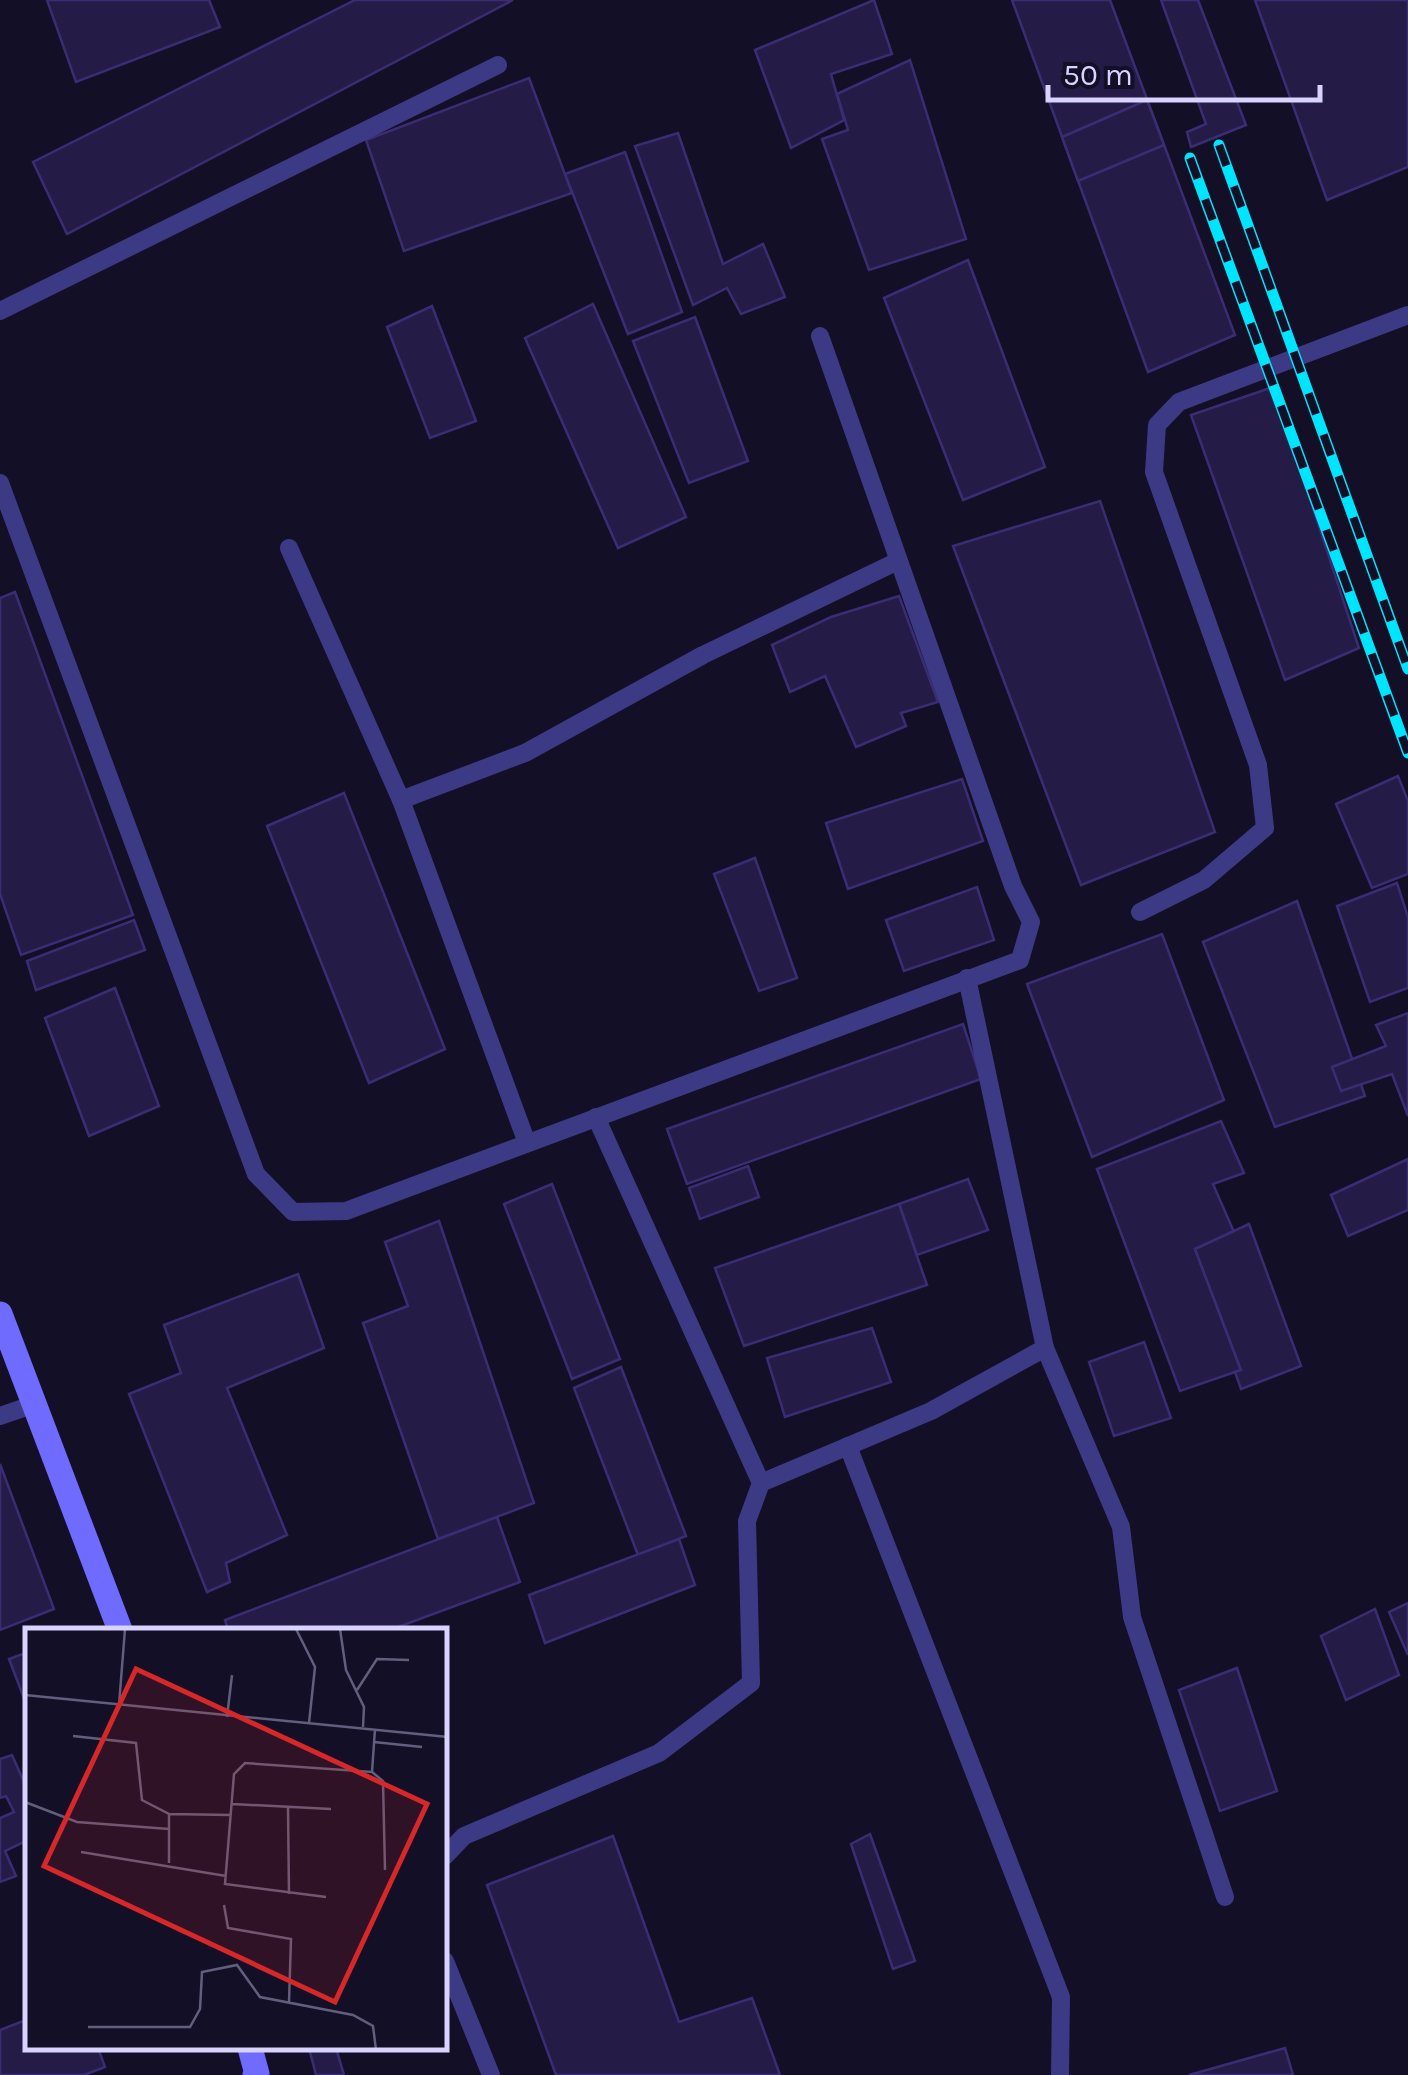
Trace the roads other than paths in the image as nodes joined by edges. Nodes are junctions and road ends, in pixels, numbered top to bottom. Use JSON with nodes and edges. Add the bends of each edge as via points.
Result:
{"nodes":[{"id":1,"x":498,"y":65,"type":"dead end"},
{"id":2,"x":0,"y":311,"type":"edge"},
{"id":3,"x":1408,"y":315,"type":"edge"},
{"id":4,"x":820,"y":336,"type":"dead end"},
{"id":5,"x":0,"y":484,"type":"edge"},
{"id":6,"x":289,"y":548,"type":"dead end"},
{"id":7,"x":898,"y":561,"type":"junction"},
{"id":8,"x":401,"y":800,"type":"junction"},
{"id":9,"x":1140,"y":912,"type":"dead end"},
{"id":10,"x":966,"y":978,"type":"junction"},
{"id":11,"x":596,"y":1117,"type":"junction"},
{"id":12,"x":527,"y":1143,"type":"junction"},
{"id":13,"x":0,"y":1314,"type":"edge"},
{"id":14,"x":1044,"y":1348,"type":"junction"},
{"id":15,"x":35,"y":1404,"type":"junction"},
{"id":16,"x":0,"y":1416,"type":"edge"},
{"id":17,"x":848,"y":1446,"type":"junction"},
{"id":18,"x":761,"y":1483,"type":"junction"},
{"id":19,"x":119,"y":1628,"type":"edge"},
{"id":20,"x":448,"y":1853,"type":"edge"},
{"id":21,"x":1225,"y":1898,"type":"dead end"},
{"id":22,"x":448,"y":1969,"type":"edge"},
{"id":23,"x":251,"y":2050,"type":"edge"},
{"id":24,"x":255,"y":2075,"type":"edge"},
{"id":25,"x":491,"y":2075,"type":"edge"},
{"id":26,"x":1060,"y":2075,"type":"edge"}],
"edges":[{"from":1,"to":2,"type":"lane"},
{"from":3,"to":9,"type":"lane","via":[[1178,402],[1157,425],[1154,472],[1258,765],[1265,828],[1204,880]]},
{"from":4,"to":7,"type":"lane"},
{"from":5,"to":12,"type":"lane","via":[[256,1174],[293,1212],[346,1211]]},
{"from":6,"to":8,"type":"lane"},
{"from":7,"to":8,"type":"lane","via":[[703,655],[525,754]]},
{"from":7,"to":10,"type":"lane","via":[[1012,886],[1031,922],[1020,960]]},
{"from":8,"to":12,"type":"lane"},
{"from":10,"to":11,"type":"lane"},
{"from":10,"to":14,"type":"lane"},
{"from":11,"to":12,"type":"lane"},
{"from":11,"to":18,"type":"lane"},
{"from":13,"to":15,"type":"street"},
{"from":14,"to":17,"type":"lane","via":[[931,1411]]},
{"from":14,"to":21,"type":"lane","via":[[1121,1527],[1132,1617]]},
{"from":15,"to":16,"type":"lane"},
{"from":15,"to":19,"type":"street"},
{"from":17,"to":18,"type":"lane"},
{"from":17,"to":26,"type":"lane","via":[[1061,1997]]},
{"from":18,"to":20,"type":"lane","via":[[747,1521],[751,1683],[659,1754],[464,1836]]},
{"from":22,"to":25,"type":"lane"},
{"from":23,"to":24,"type":"street"}]}
